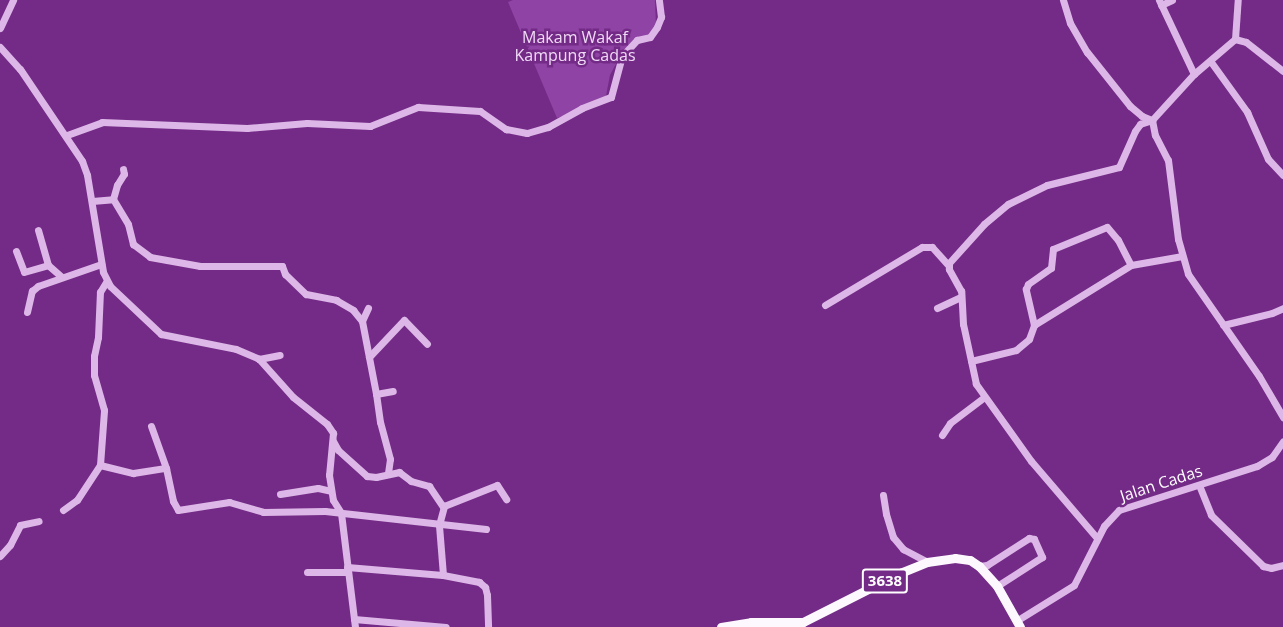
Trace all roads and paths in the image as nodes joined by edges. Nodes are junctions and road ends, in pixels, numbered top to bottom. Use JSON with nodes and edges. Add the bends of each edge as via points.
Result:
{"nodes":[{"id":1,"x":12,"y":0,"type":"edge"},
{"id":2,"x":659,"y":0,"type":"edge"},
{"id":3,"x":1063,"y":0,"type":"edge"},
{"id":4,"x":1172,"y":0,"type":"edge"},
{"id":5,"x":1239,"y":0,"type":"edge"},
{"id":6,"x":1160,"y":2,"type":"edge"},
{"id":7,"x":0,"y":28,"type":"edge"},
{"id":8,"x":1235,"y":39,"type":"junction"},
{"id":9,"x":0,"y":46,"type":"edge"},
{"id":10,"x":1211,"y":62,"type":"junction"},
{"id":11,"x":1283,"y":71,"type":"edge"},
{"id":12,"x":1194,"y":74,"type":"junction"},
{"id":13,"x":1152,"y":120,"type":"junction"},
{"id":14,"x":67,"y":135,"type":"junction"},
{"id":15,"x":123,"y":169,"type":"dead end"},
{"id":16,"x":1283,"y":175,"type":"edge"},
{"id":17,"x":113,"y":199,"type":"junction"},
{"id":18,"x":92,"y":201,"type":"junction"},
{"id":19,"x":38,"y":230,"type":"dead end"},
{"id":20,"x":16,"y":251,"type":"dead end"},
{"id":21,"x":1182,"y":256,"type":"junction"},
{"id":22,"x":101,"y":264,"type":"junction"},
{"id":23,"x":48,"y":265,"type":"junction"},
{"id":24,"x":1131,"y":265,"type":"junction"},
{"id":25,"x":948,"y":266,"type":"junction"},
{"id":26,"x":62,"y":277,"type":"junction"},
{"id":27,"x":106,"y":282,"type":"junction"},
{"id":28,"x":961,"y":297,"type":"junction"},
{"id":29,"x":825,"y":305,"type":"dead end"},
{"id":30,"x":368,"y":308,"type":"dead end"},
{"id":31,"x":937,"y":308,"type":"dead end"},
{"id":32,"x":1283,"y":308,"type":"edge"},
{"id":33,"x":27,"y":312,"type":"dead end"},
{"id":34,"x":362,"y":321,"type":"junction"},
{"id":35,"x":1034,"y":325,"type":"junction"},
{"id":36,"x":1223,"y":325,"type":"junction"},
{"id":37,"x":427,"y":344,"type":"dead end"},
{"id":38,"x":280,"y":355,"type":"dead end"},
{"id":39,"x":369,"y":357,"type":"junction"},
{"id":40,"x":259,"y":359,"type":"junction"},
{"id":41,"x":970,"y":361,"type":"junction"},
{"id":42,"x":393,"y":391,"type":"dead end"},
{"id":43,"x":376,"y":394,"type":"junction"},
{"id":44,"x":983,"y":398,"type":"junction"},
{"id":45,"x":1283,"y":417,"type":"edge"},
{"id":46,"x":151,"y":426,"type":"dead end"},
{"id":47,"x":942,"y":435,"type":"dead end"},
{"id":48,"x":333,"y":441,"type":"junction"},
{"id":49,"x":1283,"y":441,"type":"edge"},
{"id":50,"x":99,"y":465,"type":"junction"},
{"id":51,"x":166,"y":468,"type":"junction"},
{"id":52,"x":388,"y":473,"type":"junction"},
{"id":53,"x":1199,"y":485,"type":"junction"},
{"id":54,"x":331,"y":491,"type":"junction"},
{"id":55,"x":280,"y":494,"type":"dead end"},
{"id":56,"x":883,"y":495,"type":"dead end"},
{"id":57,"x":506,"y":499,"type":"dead end"},
{"id":58,"x":443,"y":507,"type":"junction"},
{"id":59,"x":63,"y":510,"type":"dead end"},
{"id":60,"x":341,"y":513,"type":"junction"},
{"id":61,"x":39,"y":521,"type":"dead end"},
{"id":62,"x":439,"y":525,"type":"junction"},
{"id":63,"x":486,"y":529,"type":"dead end"},
{"id":64,"x":1097,"y":538,"type":"junction"},
{"id":65,"x":0,"y":556,"type":"edge"},
{"id":66,"x":927,"y":562,"type":"junction"},
{"id":67,"x":1283,"y":565,"type":"edge"},
{"id":68,"x":979,"y":566,"type":"junction"},
{"id":69,"x":347,"y":570,"type":"junction"},
{"id":70,"x":307,"y":572,"type":"dead end"},
{"id":71,"x":443,"y":575,"type":"junction"},
{"id":72,"x":997,"y":586,"type":"junction"},
{"id":73,"x":355,"y":623,"type":"edge"},
{"id":74,"x":1018,"y":624,"type":"edge"},
{"id":75,"x":434,"y":626,"type":"edge"},
{"id":76,"x":446,"y":627,"type":"edge"},
{"id":77,"x":488,"y":627,"type":"edge"},
{"id":78,"x":721,"y":627,"type":"edge"}],
"edges":[{"from":1,"to":7,"type":"street"},
{"from":2,"to":14,"type":"street","via":[[657,27],[622,56],[611,97],[527,133],[506,129],[480,111],[418,107],[370,126],[307,123],[247,128],[110,122]]},
{"from":3,"to":13,"type":"street","via":[[1070,23],[1087,52],[1130,106]]},
{"from":4,"to":6,"type":"street"},
{"from":5,"to":8,"type":"street"},
{"from":6,"to":12,"type":"street"},
{"from":8,"to":10,"type":"street"},
{"from":8,"to":11,"type":"street","via":[[1246,42]]},
{"from":9,"to":14,"type":"street"},
{"from":10,"to":12,"type":"street"},
{"from":10,"to":16,"type":"street","via":[[1247,112],[1268,159]]},
{"from":12,"to":13,"type":"street"},
{"from":13,"to":21,"type":"street","via":[[1168,160]]},
{"from":13,"to":25,"type":"street","via":[[1140,124],[1135,131],[1119,167],[1047,185],[1008,204],[984,224]]},
{"from":14,"to":18,"type":"street","via":[[87,175]]},
{"from":15,"to":17,"type":"street"},
{"from":17,"to":18,"type":"street"},
{"from":17,"to":34,"type":"street","via":[[128,224],[133,244],[150,257],[200,266],[282,266],[306,294],[336,300]]},
{"from":18,"to":22,"type":"street"},
{"from":19,"to":23,"type":"street"},
{"from":20,"to":23,"type":"street","via":[[24,272]]},
{"from":21,"to":24,"type":"street"},
{"from":21,"to":36,"type":"street","via":[[1188,274]]},
{"from":22,"to":26,"type":"street"},
{"from":22,"to":27,"type":"street"},
{"from":23,"to":26,"type":"street"},
{"from":24,"to":35,"type":"street"},
{"from":24,"to":35,"type":"street","via":[[1107,227],[1053,249],[1052,268],[1026,289]]},
{"from":25,"to":28,"type":"street"},
{"from":25,"to":29,"type":"street","via":[[932,247],[922,246]]},
{"from":26,"to":33,"type":"street","via":[[33,289]]},
{"from":27,"to":40,"type":"street","via":[[161,334],[236,350]]},
{"from":27,"to":50,"type":"street","via":[[100,292],[94,356],[105,426]]},
{"from":28,"to":31,"type":"street"},
{"from":28,"to":41,"type":"street"},
{"from":30,"to":34,"type":"street"},
{"from":32,"to":36,"type":"street"},
{"from":34,"to":39,"type":"street"},
{"from":35,"to":41,"type":"street","via":[[1029,339],[1016,350]]},
{"from":36,"to":45,"type":"street"},
{"from":37,"to":39,"type":"street","via":[[404,320]]},
{"from":38,"to":40,"type":"street"},
{"from":39,"to":43,"type":"street"},
{"from":40,"to":48,"type":"street","via":[[293,397],[327,424]]},
{"from":41,"to":44,"type":"street"},
{"from":42,"to":43,"type":"street"},
{"from":43,"to":52,"type":"street","via":[[390,459]]},
{"from":44,"to":47,"type":"street","via":[[950,423]]},
{"from":44,"to":64,"type":"street"},
{"from":46,"to":51,"type":"street"},
{"from":48,"to":52,"type":"street","via":[[366,476]]},
{"from":48,"to":54,"type":"street","via":[[329,462]]},
{"from":49,"to":53,"type":"street","name":"Jalan Cadas","via":[[1264,463]]},
{"from":50,"to":51,"type":"street","via":[[133,472]]},
{"from":50,"to":59,"type":"street","via":[[77,500]]},
{"from":51,"to":60,"type":"street","via":[[178,510],[229,502],[263,512]]},
{"from":52,"to":58,"type":"street","via":[[399,472],[411,481],[427,484]]},
{"from":53,"to":64,"type":"street","name":"Jalan Cadas","via":[[1127,506],[1111,517]]},
{"from":53,"to":67,"type":"street","via":[[1211,515],[1263,566]]},
{"from":54,"to":55,"type":"street"},
{"from":54,"to":60,"type":"street"},
{"from":56,"to":66,"type":"street","via":[[893,537],[903,549]]},
{"from":57,"to":58,"type":"street","via":[[500,488],[493,486]]},
{"from":58,"to":62,"type":"street"},
{"from":60,"to":62,"type":"street"},
{"from":60,"to":69,"type":"street"},
{"from":61,"to":65,"type":"street","via":[[20,525]]},
{"from":62,"to":63,"type":"street"},
{"from":62,"to":71,"type":"street"},
{"from":64,"to":74,"type":"street","name":"Jalan Cadas","via":[[1074,585]]},
{"from":66,"to":68,"type":"main road","number":"3638","via":[[955,558]]},
{"from":66,"to":78,"type":"main road","number":"3638","via":[[803,622],[751,622]]},
{"from":68,"to":72,"type":"main road"},
{"from":68,"to":72,"type":"street","via":[[987,565],[1029,538],[1034,539],[1041,559]]},
{"from":69,"to":70,"type":"street"},
{"from":69,"to":71,"type":"street"},
{"from":69,"to":73,"type":"street"},
{"from":71,"to":77,"type":"street","via":[[482,584],[487,595]]},
{"from":72,"to":74,"type":"main road"},
{"from":73,"to":75,"type":"street"},
{"from":75,"to":76,"type":"street"}]}
